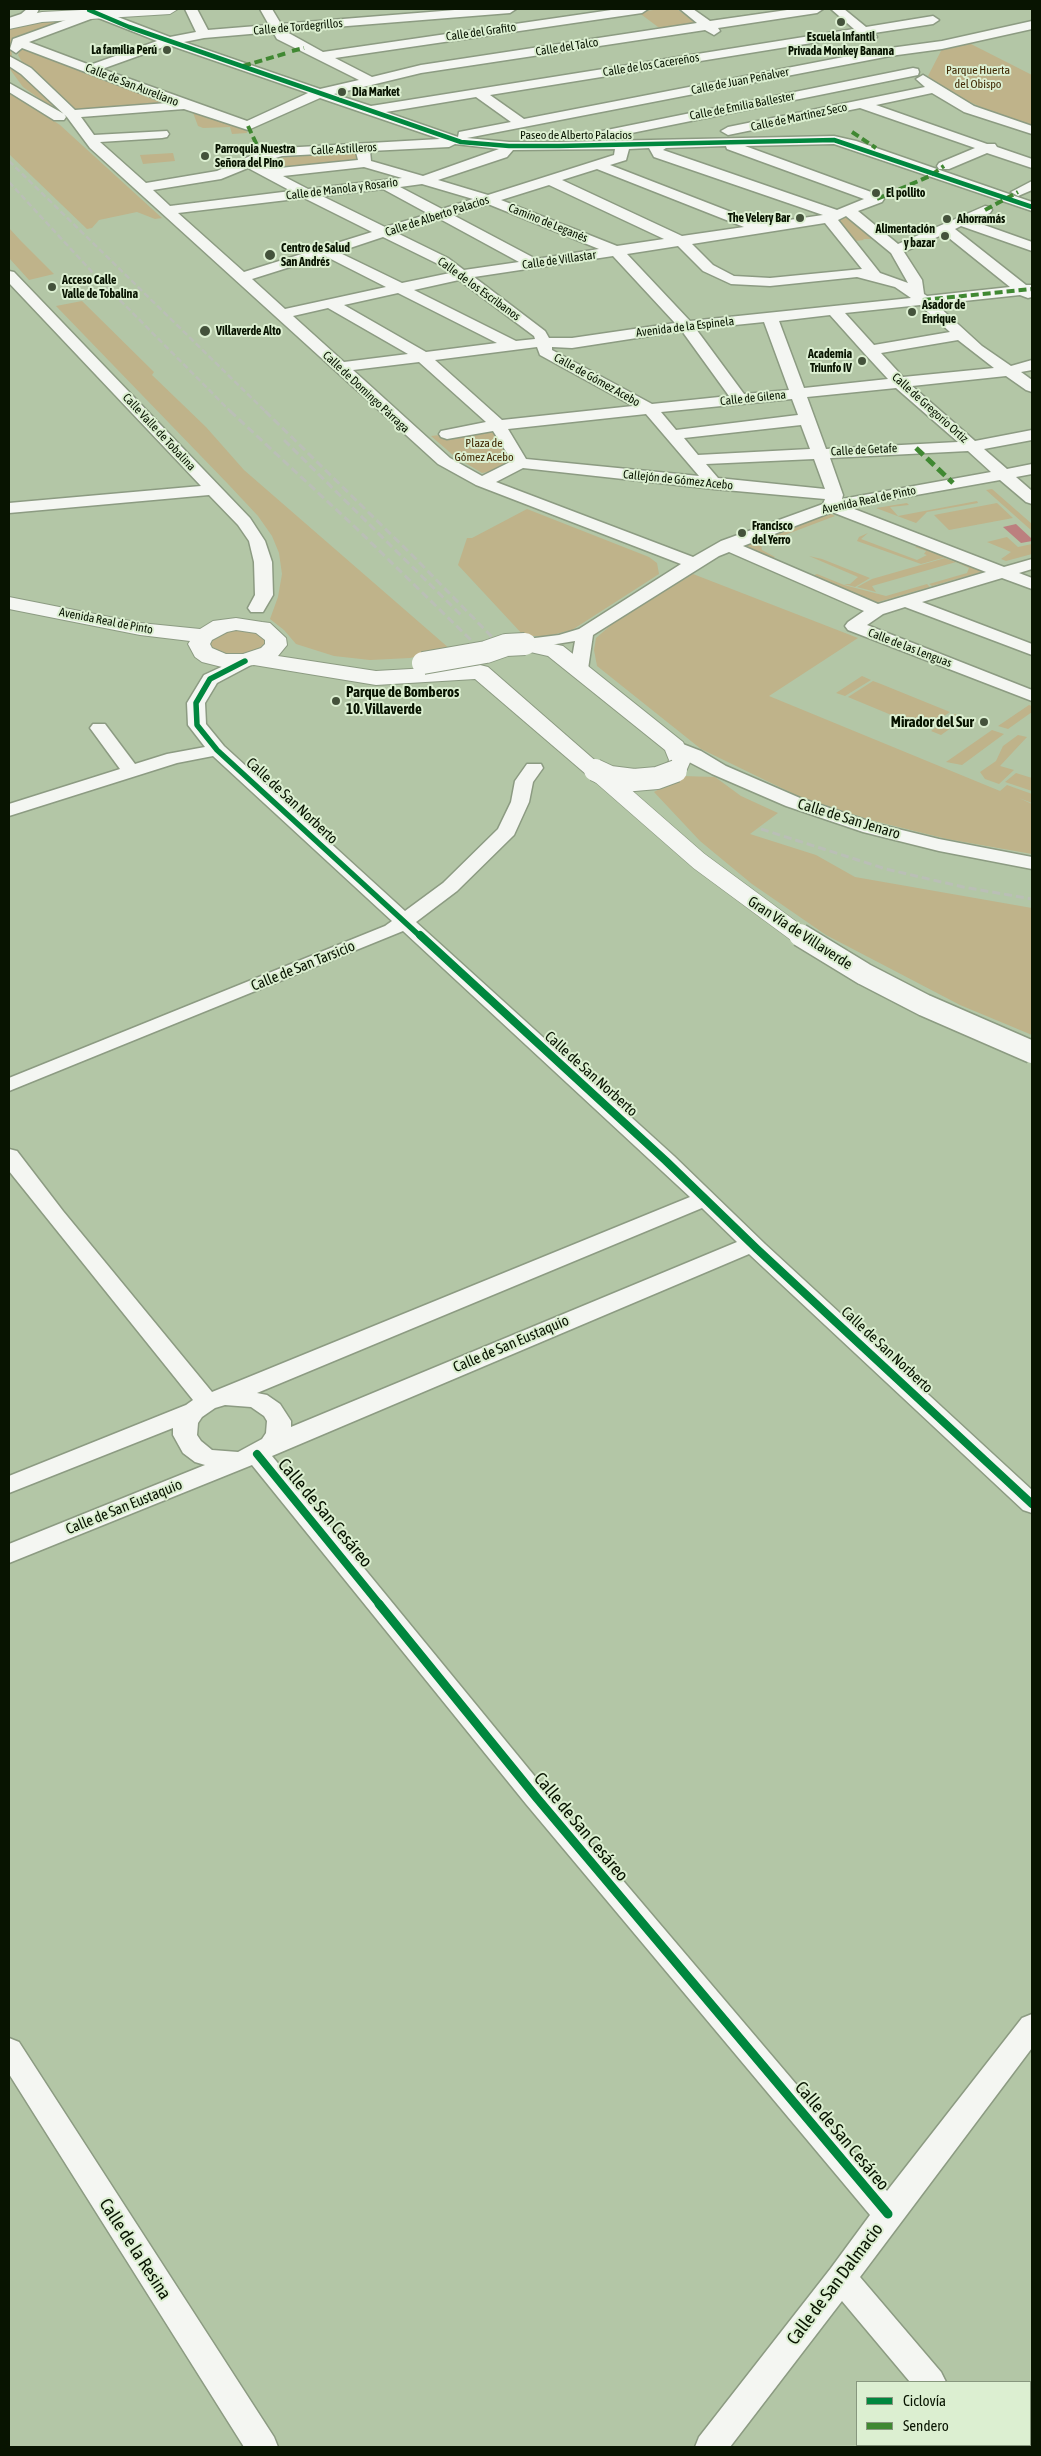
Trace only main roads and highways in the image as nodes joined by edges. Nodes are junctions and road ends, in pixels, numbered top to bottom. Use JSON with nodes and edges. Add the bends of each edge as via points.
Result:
{"nodes":[{"id":1,"x":170,"y":9,"type":"edge"},
{"id":2,"x":122,"y":10,"type":"edge"},
{"id":3,"x":94,"y":12,"type":"edge"},
{"id":4,"x":9,"y":22,"type":"edge"},
{"id":5,"x":9,"y":602,"type":"edge"},
{"id":6,"x":9,"y":611,"type":"edge"},
{"id":7,"x":276,"y":645,"type":"junction"},
{"id":8,"x":204,"y":646,"type":"junction"},
{"id":9,"x":250,"y":660,"type":"junction"},
{"id":10,"x":483,"y":662,"type":"junction"},
{"id":11,"x":424,"y":670,"type":"junction"}],
"edges":[{"from":1,"to":2,"type":"main road"},
{"from":2,"to":3,"type":"main road"},
{"from":3,"to":4,"type":"main road","name":"Paseo de Alberto Palacios"},
{"from":5,"to":8,"type":"main road","name":"Avenida Real de Pinto"},
{"from":6,"to":8,"type":"main road","name":"Avenida Real de Pinto","via":[[122,634]]},
{"from":7,"to":8,"type":"main road","via":[[275,638],[259,618],[222,626]]},
{"from":7,"to":9,"type":"main road","via":[[269,653]]},
{"from":7,"to":11,"type":"main road","via":[[318,660],[360,667]]},
{"from":8,"to":9,"type":"main road","via":[[226,662]]},
{"from":9,"to":11,"type":"main road","via":[[376,678]]},
{"from":10,"to":10,"type":"main road","name":"Gran Vía de Villaverde","bridge":true,"via":[[506,645],[525,644],[580,661],[674,747],[680,760],[666,775],[620,779],[595,770]]},
{"from":10,"to":11,"type":"main road"}]}
